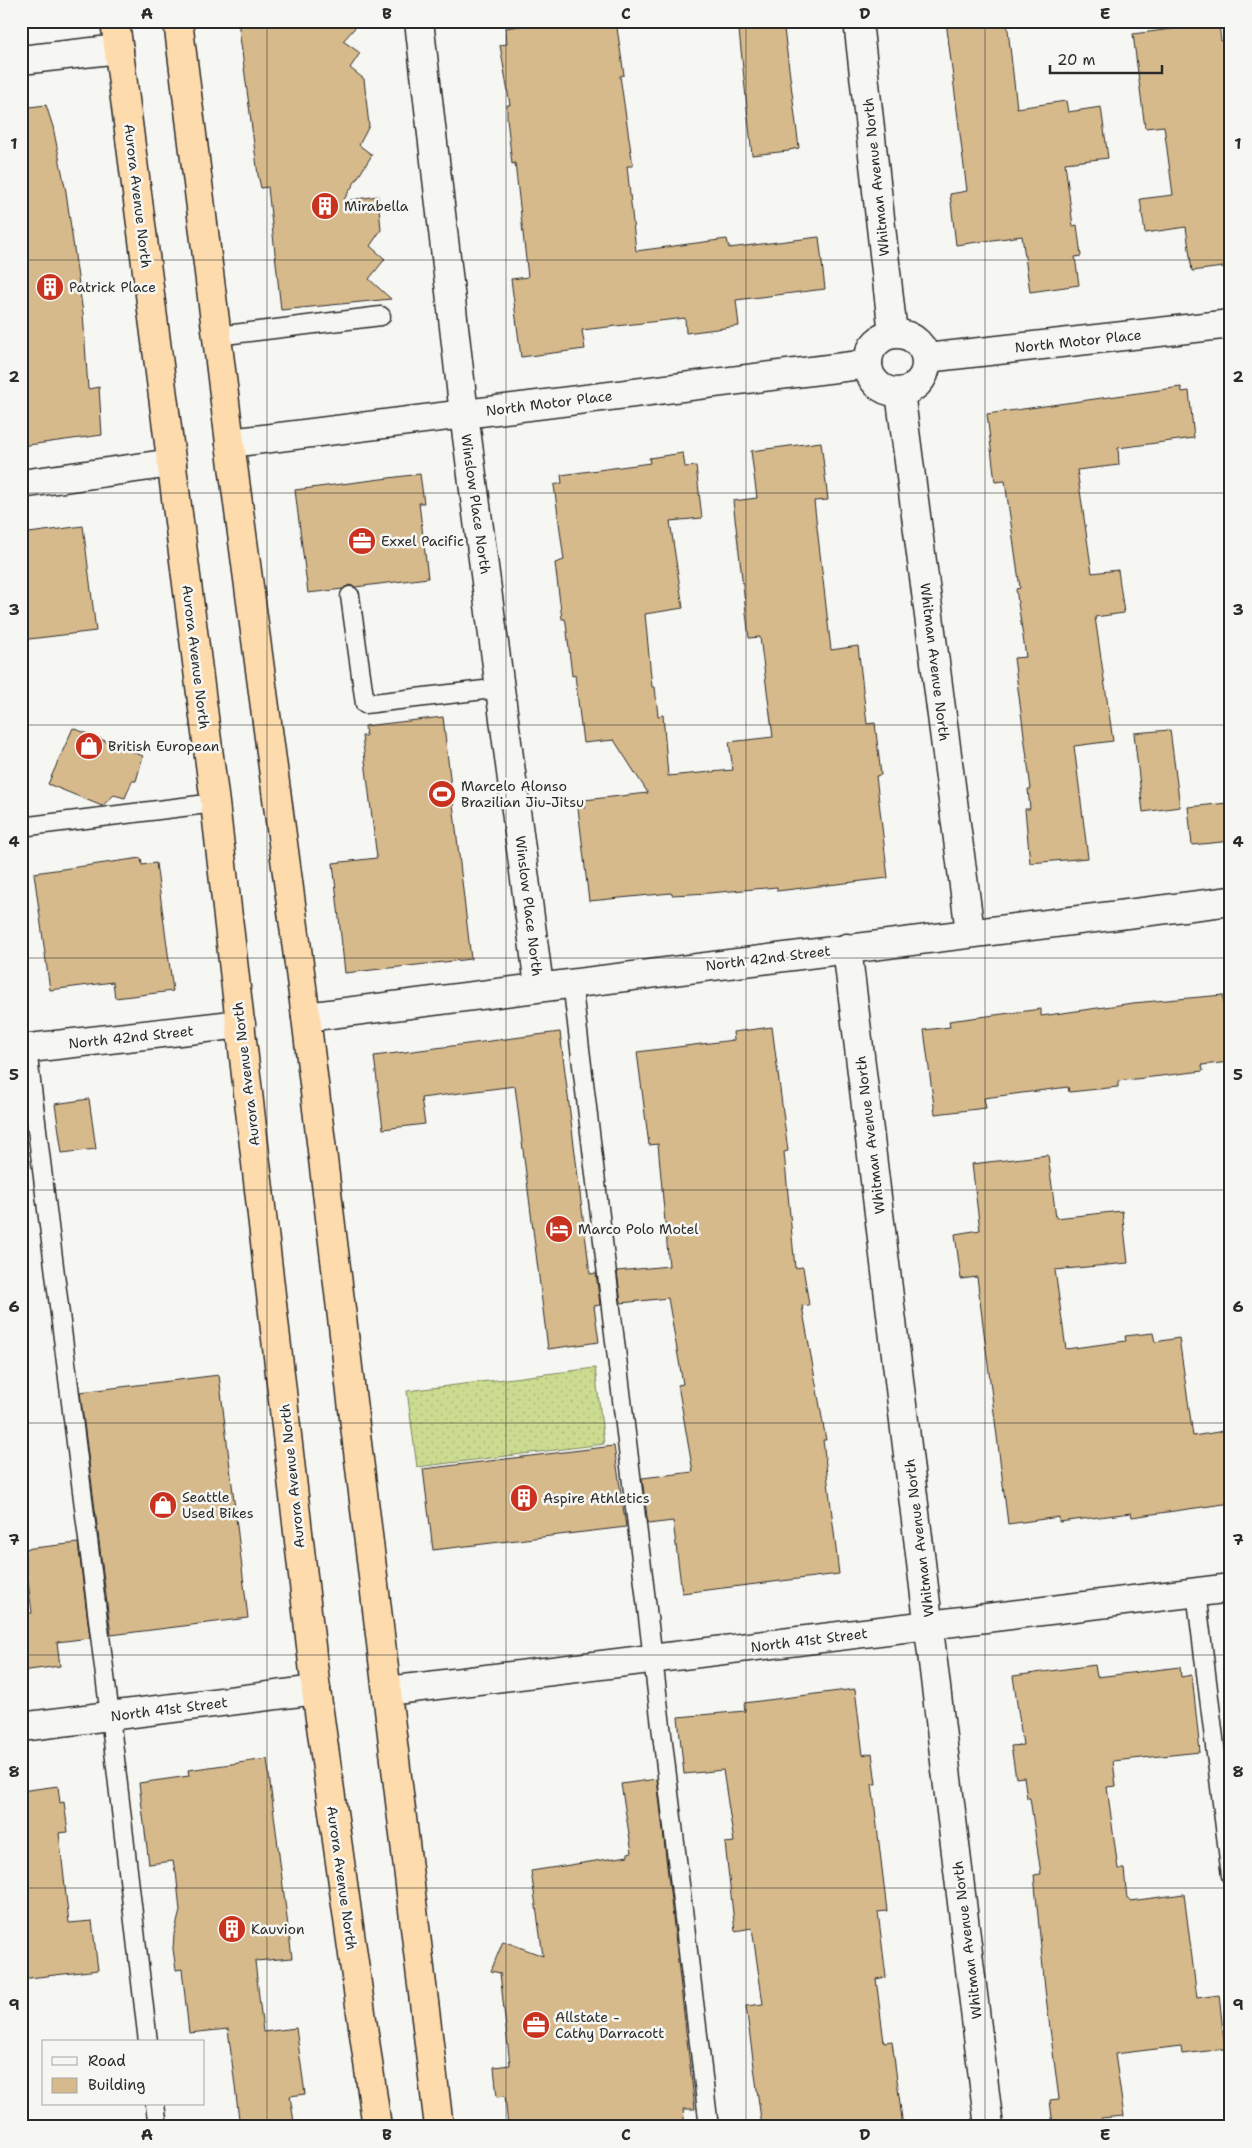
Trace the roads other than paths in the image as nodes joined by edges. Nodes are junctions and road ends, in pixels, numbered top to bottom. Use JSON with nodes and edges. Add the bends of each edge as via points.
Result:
{"nodes":[{"id":1,"x":115,"y":21,"type":"edge"},
{"id":2,"x":178,"y":21,"type":"edge"},
{"id":3,"x":419,"y":21,"type":"edge"},
{"id":4,"x":858,"y":21,"type":"edge"},
{"id":5,"x":119,"y":49,"type":"junction"},
{"id":6,"x":21,"y":60,"type":"edge"},
{"id":7,"x":381,"y":316,"type":"dead end"},
{"id":8,"x":1231,"y":324,"type":"edge"},
{"id":9,"x":893,"y":334,"type":"junction"},
{"id":10,"x":217,"y":336,"type":"junction"},
{"id":11,"x":926,"y":358,"type":"junction"},
{"id":12,"x":868,"y":364,"type":"junction"},
{"id":13,"x":900,"y":392,"type":"junction"},
{"id":14,"x":464,"y":414,"type":"junction"},
{"id":15,"x":230,"y":443,"type":"junction"},
{"id":16,"x":172,"y":463,"type":"junction"},
{"id":17,"x":21,"y":484,"type":"edge"},
{"id":18,"x":350,"y":596,"type":"dead end"},
{"id":19,"x":502,"y":688,"type":"junction"},
{"id":20,"x":215,"y":803,"type":"junction"},
{"id":21,"x":21,"y":827,"type":"edge"},
{"id":22,"x":1231,"y":901,"type":"edge"},
{"id":23,"x":970,"y":932,"type":"junction"},
{"id":24,"x":847,"y":948,"type":"junction"},
{"id":25,"x":572,"y":982,"type":"junction"},
{"id":26,"x":539,"y":986,"type":"junction"},
{"id":27,"x":306,"y":1017,"type":"junction"},
{"id":28,"x":241,"y":1024,"type":"junction"},
{"id":29,"x":24,"y":1049,"type":"edge"},
{"id":30,"x":1231,"y":1588,"type":"edge"},
{"id":31,"x":1196,"y":1592,"type":"junction"},
{"id":32,"x":930,"y":1625,"type":"junction"},
{"id":33,"x":654,"y":1659,"type":"junction"},
{"id":34,"x":316,"y":1690,"type":"junction"},
{"id":35,"x":388,"y":1691,"type":"junction"},
{"id":36,"x":110,"y":1716,"type":"junction"},
{"id":37,"x":21,"y":1727,"type":"edge"},
{"id":38,"x":1231,"y":1876,"type":"edge"},
{"id":39,"x":148,"y":2040,"type":"edge"},
{"id":40,"x":155,"y":2106,"type":"edge"},
{"id":41,"x":158,"y":2127,"type":"edge"},
{"id":42,"x":377,"y":2127,"type":"edge"},
{"id":43,"x":439,"y":2127,"type":"edge"},
{"id":44,"x":709,"y":2127,"type":"edge"},
{"id":45,"x":989,"y":2127,"type":"edge"}],
"edges":[{"from":1,"to":5,"type":"highway","name":"Aurora Avenue North"},
{"from":2,"to":10,"type":"highway"},
{"from":3,"to":14,"type":"street","name":"Winslow Place North"},
{"from":4,"to":9,"type":"street","name":"Whitman Avenue North"},
{"from":5,"to":6,"type":"street"},
{"from":5,"to":16,"type":"highway","name":"Aurora Avenue North"},
{"from":7,"to":10,"type":"lane"},
{"from":8,"to":11,"type":"street","name":"North Motor Place"},
{"from":9,"to":11,"type":"street","via":[[913,338]]},
{"from":9,"to":12,"type":"street","via":[[875,343]]},
{"from":10,"to":15,"type":"highway"},
{"from":11,"to":13,"type":"street","via":[[924,374],[919,382]]},
{"from":12,"to":13,"type":"street","via":[[871,378],[877,384]]},
{"from":12,"to":14,"type":"street","name":"North Motor Place"},
{"from":13,"to":23,"type":"street","name":"Whitman Avenue North"},
{"from":14,"to":15,"type":"street","name":"North Motor Place"},
{"from":14,"to":19,"type":"street","name":"Winslow Place North"},
{"from":15,"to":27,"type":"highway"},
{"from":16,"to":17,"type":"street"},
{"from":16,"to":20,"type":"highway","name":"Aurora Avenue North"},
{"from":18,"to":19,"type":"lane","via":[[365,704]]},
{"from":19,"to":26,"type":"street","name":"Winslow Place North"},
{"from":20,"to":21,"type":"lane"},
{"from":20,"to":28,"type":"highway","name":"Aurora Avenue North"},
{"from":22,"to":23,"type":"street","name":"North 42nd Street"},
{"from":23,"to":24,"type":"street","name":"North 42nd Street"},
{"from":24,"to":25,"type":"street","name":"North 42nd Street"},
{"from":24,"to":32,"type":"street","name":"Whitman Avenue North"},
{"from":25,"to":26,"type":"street","name":"North 42nd Street"},
{"from":25,"to":33,"type":"lane"},
{"from":26,"to":27,"type":"street","name":"North 42nd Street"},
{"from":27,"to":35,"type":"highway"},
{"from":28,"to":29,"type":"street","name":"North 42nd Street"},
{"from":28,"to":34,"type":"highway","name":"Aurora Avenue North"},
{"from":29,"to":36,"type":"lane"},
{"from":30,"to":31,"type":"street","name":"North 41st Street"},
{"from":31,"to":32,"type":"street","name":"North 41st Street"},
{"from":31,"to":38,"type":"lane"},
{"from":32,"to":33,"type":"street","name":"North 41st Street"},
{"from":32,"to":45,"type":"street","name":"Whitman Avenue North"},
{"from":33,"to":35,"type":"street","name":"North 41st Street"},
{"from":33,"to":44,"type":"lane"},
{"from":34,"to":36,"type":"street","name":"North 41st Street"},
{"from":34,"to":42,"type":"highway","name":"Aurora Avenue North"},
{"from":35,"to":43,"type":"highway"},
{"from":36,"to":37,"type":"street","name":"North 41st Street"},
{"from":36,"to":39,"type":"lane"},
{"from":40,"to":41,"type":"lane"}]}
